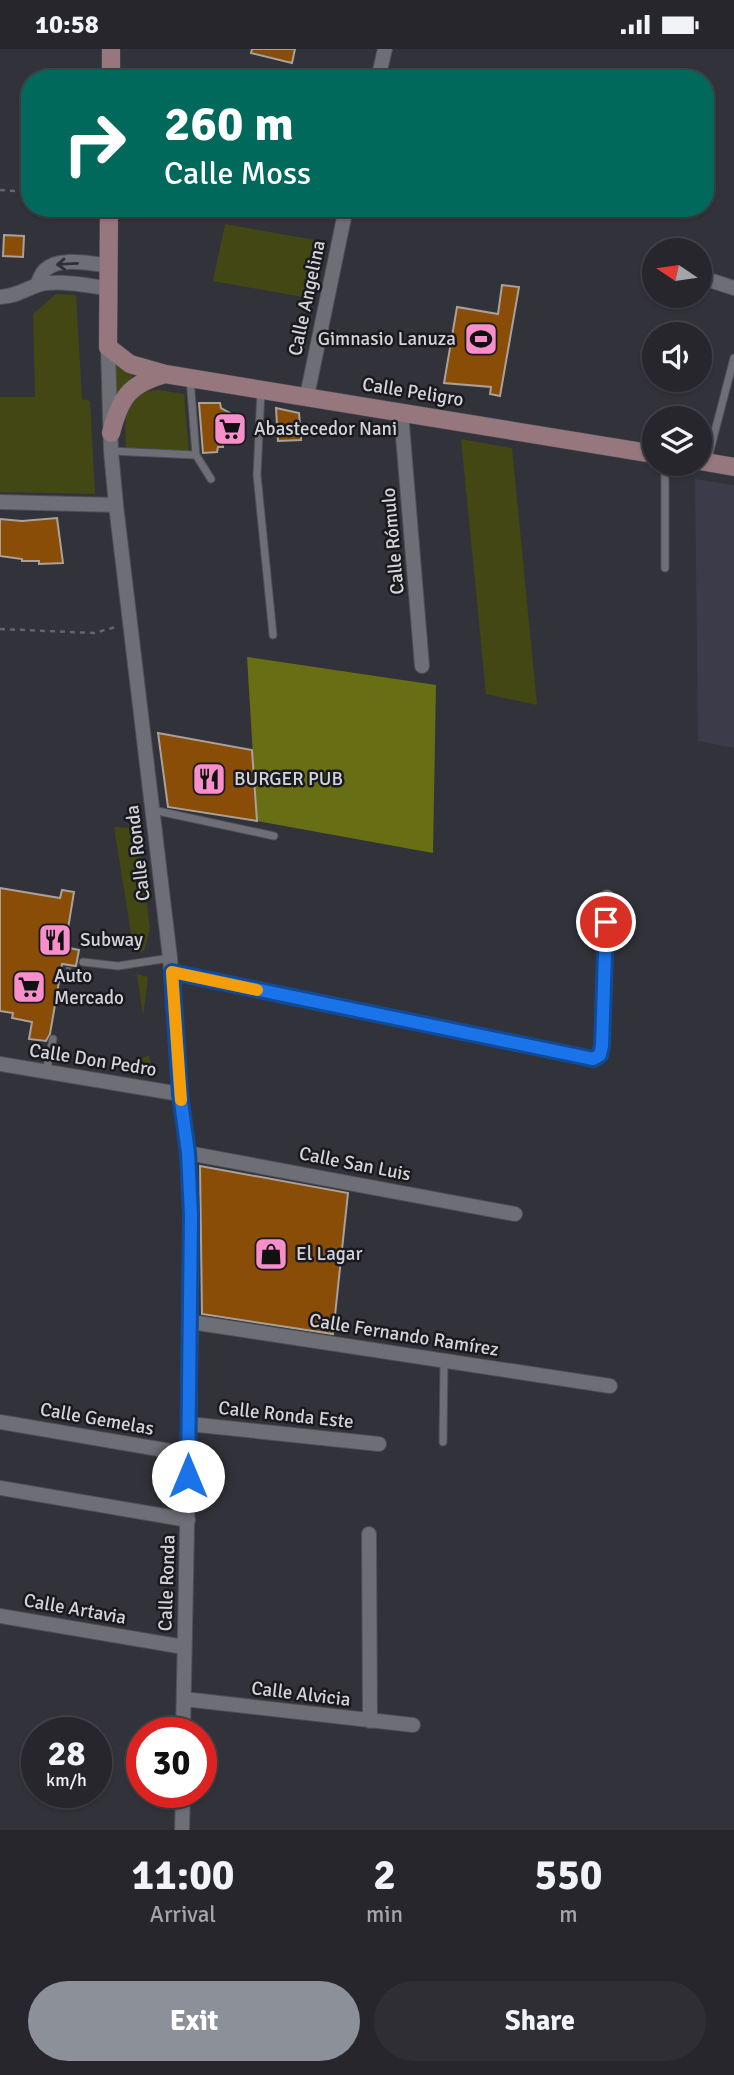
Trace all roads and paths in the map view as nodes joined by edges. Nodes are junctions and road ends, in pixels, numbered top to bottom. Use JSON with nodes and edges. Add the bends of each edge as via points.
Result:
{"nodes":[{"id":1,"x":111,"y":49,"type":"edge"},
{"id":2,"x":385,"y":49,"type":"edge"},
{"id":3,"x":111,"y":70,"type":"edge"},
{"id":4,"x":380,"y":70,"type":"edge"},
{"id":5,"x":0,"y":190,"type":"edge"},
{"id":6,"x":21,"y":191,"type":"edge"},
{"id":7,"x":109,"y":217,"type":"edge"},
{"id":8,"x":344,"y":217,"type":"edge"},
{"id":9,"x":107,"y":265,"type":"junction"},
{"id":10,"x":712,"y":281,"type":"edge"},
{"id":11,"x":37,"y":285,"type":"junction"},
{"id":12,"x":107,"y":288,"type":"junction"},
{"id":13,"x":734,"y":288,"type":"edge"},
{"id":14,"x":0,"y":297,"type":"edge"},
{"id":15,"x":108,"y":347,"type":"junction"},
{"id":16,"x":734,"y":358,"type":"edge"},
{"id":17,"x":165,"y":374,"type":"junction"},
{"id":18,"x":190,"y":378,"type":"junction"},
{"id":19,"x":261,"y":389,"type":"junction"},
{"id":20,"x":307,"y":396,"type":"junction"},
{"id":21,"x":401,"y":412,"type":"junction"},
{"id":22,"x":712,"y":432,"type":"edge"},
{"id":23,"x":111,"y":442,"type":"junction"},
{"id":24,"x":642,"y":452,"type":"edge"},
{"id":25,"x":196,"y":455,"type":"junction"},
{"id":26,"x":712,"y":463,"type":"edge"},
{"id":27,"x":734,"y":467,"type":"edge"},
{"id":28,"x":665,"y":476,"type":"edge"},
{"id":29,"x":211,"y":479,"type":"dead end"},
{"id":30,"x":0,"y":502,"type":"edge"},
{"id":31,"x":116,"y":505,"type":"junction"},
{"id":32,"x":665,"y":568,"type":"dead end"},
{"id":33,"x":129,"y":624,"type":"junction"},
{"id":34,"x":0,"y":629,"type":"edge"},
{"id":35,"x":273,"y":635,"type":"dead end"},
{"id":36,"x":422,"y":666,"type":"dead end"},
{"id":37,"x":152,"y":810,"type":"junction"},
{"id":38,"x":274,"y":836,"type":"dead end"},
{"id":39,"x":607,"y":897,"type":"dead end"},
{"id":40,"x":83,"y":962,"type":"dead end"},
{"id":41,"x":171,"y":965,"type":"junction"},
{"id":42,"x":53,"y":1039,"type":"dead end"},
{"id":43,"x":0,"y":1064,"type":"edge"},
{"id":44,"x":46,"y":1072,"type":"junction"},
{"id":45,"x":180,"y":1094,"type":"junction"},
{"id":46,"x":188,"y":1153,"type":"junction"},
{"id":47,"x":515,"y":1214,"type":"dead end"},
{"id":48,"x":191,"y":1322,"type":"junction"},
{"id":49,"x":443,"y":1361,"type":"junction"},
{"id":50,"x":610,"y":1386,"type":"dead end"},
{"id":51,"x":0,"y":1422,"type":"edge"},
{"id":52,"x":189,"y":1424,"type":"junction"},
{"id":53,"x":443,"y":1442,"type":"dead end"},
{"id":54,"x":379,"y":1444,"type":"dead end"},
{"id":55,"x":188,"y":1454,"type":"junction"},
{"id":56,"x":0,"y":1488,"type":"edge"},
{"id":57,"x":188,"y":1520,"type":"junction"},
{"id":58,"x":369,"y":1534,"type":"dead end"},
{"id":59,"x":0,"y":1616,"type":"edge"},
{"id":60,"x":184,"y":1647,"type":"junction"},
{"id":61,"x":184,"y":1699,"type":"junction"},
{"id":62,"x":183,"y":1717,"type":"edge"},
{"id":63,"x":370,"y":1721,"type":"junction"},
{"id":64,"x":413,"y":1725,"type":"dead end"},
{"id":65,"x":183,"y":1808,"type":"edge"},
{"id":66,"x":182,"y":1830,"type":"edge"}],
"edges":[{"from":1,"to":3,"type":"main road"},
{"from":2,"to":4,"type":"street"},
{"from":5,"to":6,"type":"path"},
{"from":7,"to":9,"type":"main road"},
{"from":8,"to":20,"type":"street","name":"Calle Angelina"},
{"from":9,"to":11,"type":"street","one_way":true,"via":[[61,263],[44,271]]},
{"from":9,"to":12,"type":"main road"},
{"from":10,"to":13,"type":"street"},
{"from":11,"to":12,"type":"street"},
{"from":11,"to":14,"type":"street","via":[[19,295]]},
{"from":12,"to":15,"type":"main road"},
{"from":15,"to":17,"type":"main road","name":"Calle Peligro","via":[[130,364]]},
{"from":15,"to":23,"type":"street","name":"Calle Ronda"},
{"from":16,"to":22,"type":"lane"},
{"from":17,"to":18,"type":"main road","name":"Calle Peligro"},
{"from":17,"to":23,"type":"main road","via":[[132,389],[117,407]]},
{"from":18,"to":19,"type":"main road","name":"Calle Peligro"},
{"from":18,"to":25,"type":"lane"},
{"from":19,"to":20,"type":"main road","name":"Calle Peligro"},
{"from":19,"to":35,"type":"lane","via":[[257,475]]},
{"from":20,"to":21,"type":"main road","name":"Calle Peligro"},
{"from":21,"to":24,"type":"main road","name":"Calle Peligro"},
{"from":21,"to":36,"type":"street","name":"Calle Rómulo"},
{"from":23,"to":25,"type":"lane"},
{"from":23,"to":31,"type":"street","name":"Calle Ronda"},
{"from":25,"to":29,"type":"lane"},
{"from":26,"to":27,"type":"main road"},
{"from":28,"to":32,"type":"lane"},
{"from":30,"to":31,"type":"street"},
{"from":31,"to":33,"type":"street","name":"Calle Ronda"},
{"from":33,"to":34,"type":"path","via":[[94,633]]},
{"from":33,"to":37,"type":"street","name":"Calle Ronda"},
{"from":37,"to":38,"type":"lane"},
{"from":37,"to":41,"type":"street","name":"Calle Ronda"},
{"from":39,"to":41,"type":"street","via":[[602,1046],[593,1059]]},
{"from":40,"to":41,"type":"lane","via":[[118,967]]},
{"from":41,"to":45,"type":"street","name":"Calle Ronda"},
{"from":42,"to":44,"type":"lane"},
{"from":43,"to":44,"type":"street","name":"Calle Don Pedro"},
{"from":44,"to":45,"type":"street","name":"Calle Don Pedro"},
{"from":45,"to":46,"type":"street","name":"Calle Ronda"},
{"from":46,"to":47,"type":"street","name":"Calle San Luis"},
{"from":46,"to":48,"type":"street","name":"Calle Ronda"},
{"from":48,"to":49,"type":"street","name":"Calle Fernando Ramírez"},
{"from":48,"to":52,"type":"street","name":"Calle Ronda"},
{"from":49,"to":50,"type":"street","name":"Calle Fernando Ramírez"},
{"from":49,"to":53,"type":"lane"},
{"from":51,"to":55,"type":"street","name":"Calle Gemelas"},
{"from":52,"to":54,"type":"street","name":"Calle Ronda Este"},
{"from":52,"to":55,"type":"street","name":"Calle Ronda"},
{"from":55,"to":57,"type":"street","name":"Calle Ronda"},
{"from":56,"to":57,"type":"street"},
{"from":57,"to":60,"type":"street","name":"Calle Ronda"},
{"from":58,"to":63,"type":"street"},
{"from":59,"to":60,"type":"street","name":"Calle Artavia"},
{"from":60,"to":61,"type":"street","name":"Calle Ronda"},
{"from":61,"to":62,"type":"street","name":"Calle Ronda"},
{"from":61,"to":63,"type":"street","name":"Calle Alvicia"},
{"from":63,"to":64,"type":"street","name":"Calle Alvicia"},
{"from":65,"to":66,"type":"street"}]}
